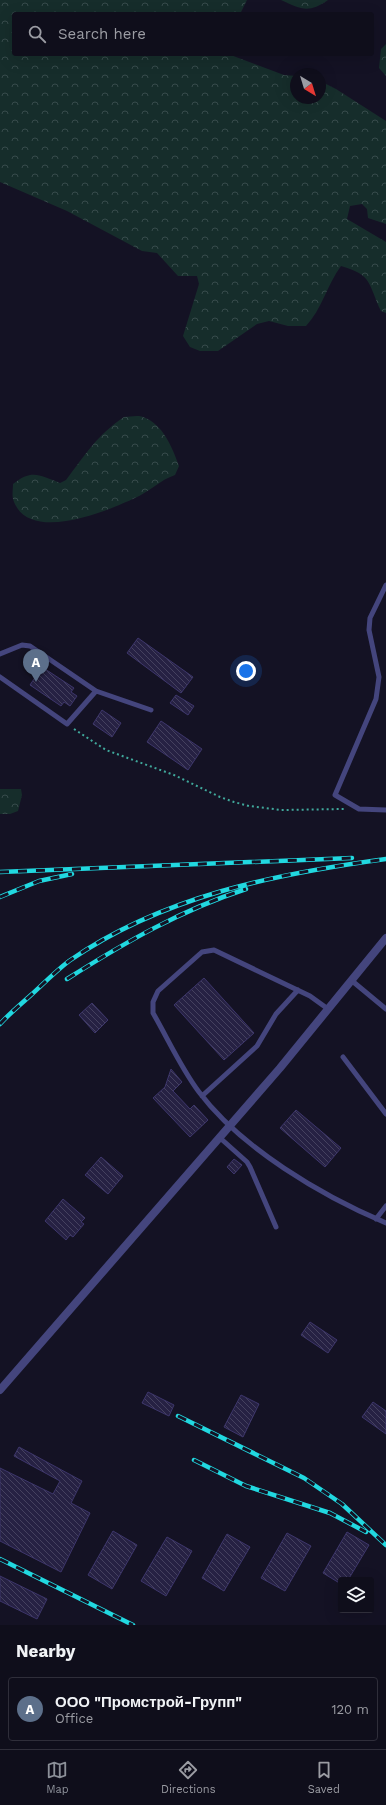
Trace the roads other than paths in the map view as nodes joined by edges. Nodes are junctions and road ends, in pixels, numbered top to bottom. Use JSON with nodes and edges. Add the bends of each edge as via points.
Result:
{"nodes":[{"id":1,"x":386,"y":585,"type":"edge"},
{"id":2,"x":0,"y":654,"type":"edge"},
{"id":3,"x":0,"y":677,"type":"edge"},
{"id":4,"x":96,"y":690,"type":"junction"},
{"id":5,"x":151,"y":710,"type":"dead end"},
{"id":6,"x":386,"y":810,"type":"edge"},
{"id":7,"x":386,"y":938,"type":"edge"},
{"id":8,"x":351,"y":980,"type":"junction"},
{"id":9,"x":298,"y":990,"type":"junction"},
{"id":10,"x":328,"y":1009,"type":"junction"},
{"id":11,"x":386,"y":1010,"type":"edge"},
{"id":12,"x":343,"y":1057,"type":"dead end"},
{"id":13,"x":202,"y":1096,"type":"junction"},
{"id":14,"x":386,"y":1114,"type":"edge"},
{"id":15,"x":230,"y":1125,"type":"junction"},
{"id":16,"x":219,"y":1137,"type":"junction"},
{"id":17,"x":386,"y":1206,"type":"edge"},
{"id":18,"x":376,"y":1219,"type":"junction"},
{"id":19,"x":386,"y":1223,"type":"edge"},
{"id":20,"x":276,"y":1227,"type":"dead end"},
{"id":21,"x":2,"y":1384,"type":"edge"}],
"edges":[{"from":1,"to":6,"type":"lane","via":[[370,618],[369,630],[379,677],[376,699],[335,795],[359,809]]},
{"from":2,"to":4,"type":"lane","via":[[22,645],[30,646]]},
{"from":3,"to":4,"type":"lane","via":[[67,724]]},
{"from":4,"to":5,"type":"lane"},
{"from":7,"to":8,"type":"street"},
{"from":8,"to":10,"type":"street"},
{"from":8,"to":11,"type":"lane"},
{"from":9,"to":10,"type":"lane"},
{"from":9,"to":13,"type":"lane","via":[[276,1014],[257,1046]]},
{"from":9,"to":13,"type":"lane","via":[[214,950],[208,950],[202,952],[158,991],[153,1002],[153,1013]]},
{"from":10,"to":15,"type":"street"},
{"from":12,"to":14,"type":"lane"},
{"from":13,"to":15,"type":"lane"},
{"from":15,"to":16,"type":"street"},
{"from":15,"to":18,"type":"lane","via":[[250,1143],[310,1184]]},
{"from":16,"to":20,"type":"lane","via":[[250,1167]]},
{"from":16,"to":21,"type":"street"},
{"from":17,"to":18,"type":"lane"},
{"from":18,"to":19,"type":"lane"}]}
